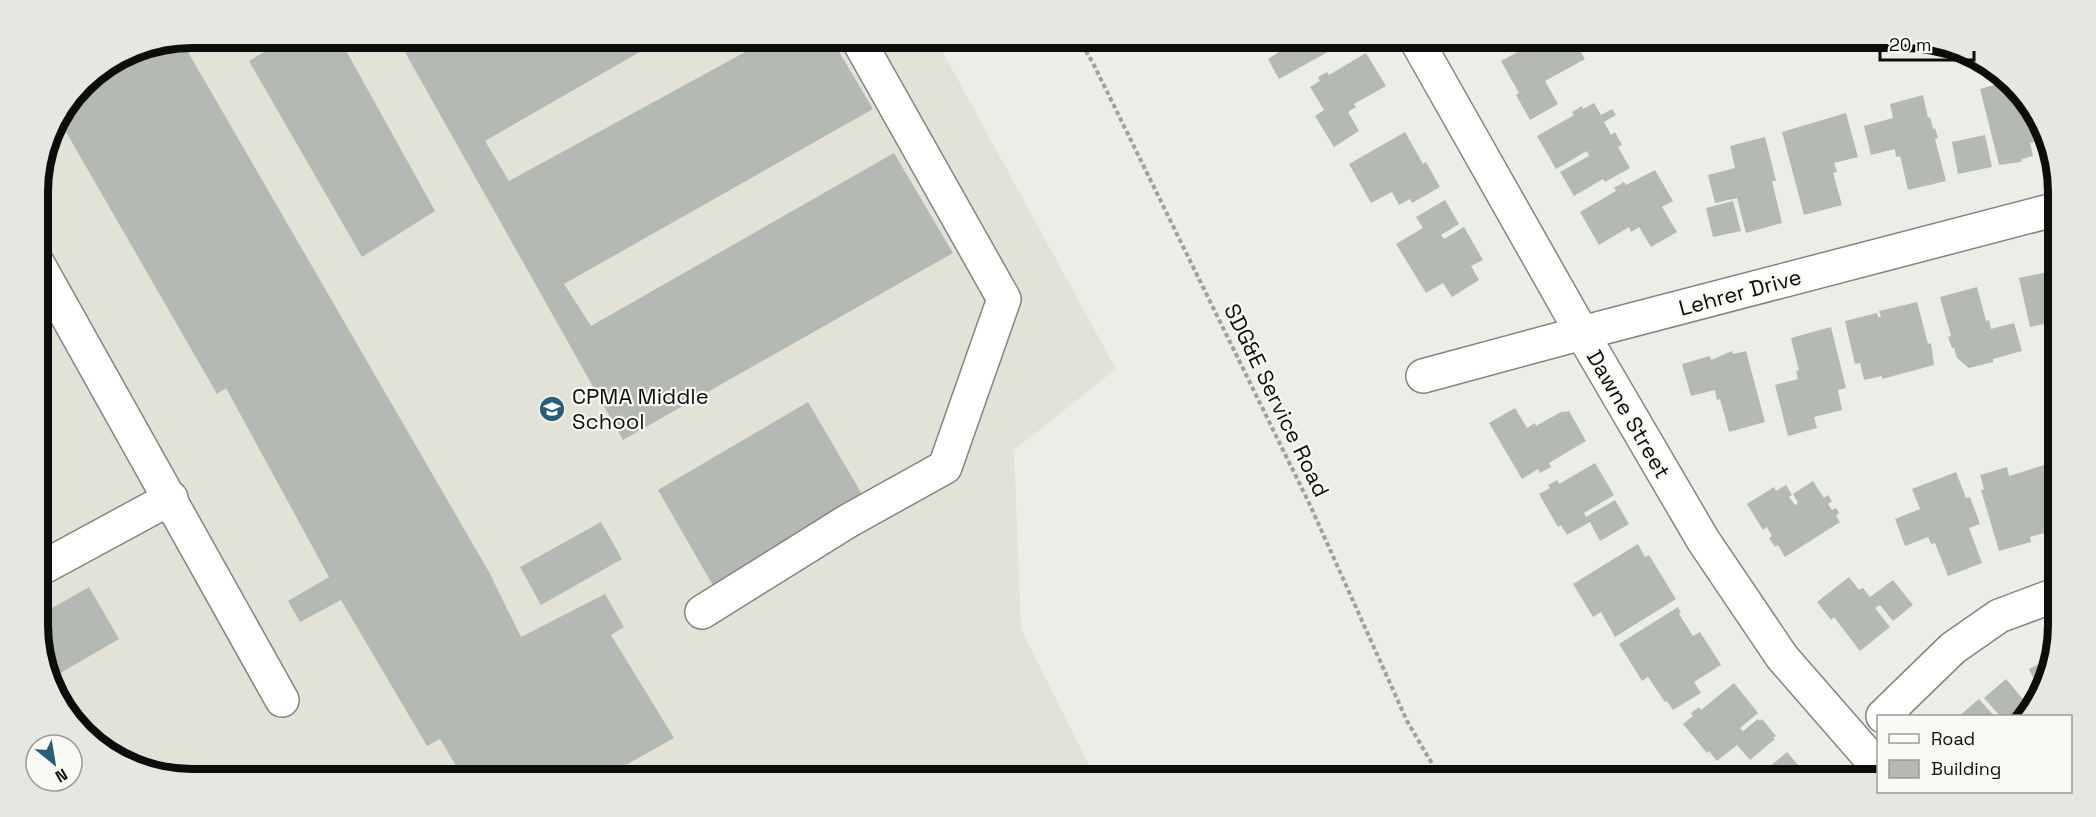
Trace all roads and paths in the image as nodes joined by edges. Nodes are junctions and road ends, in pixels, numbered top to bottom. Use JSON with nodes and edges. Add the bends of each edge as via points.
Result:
{"nodes":[{"id":1,"x":863,"y":48,"type":"edge"},
{"id":2,"x":1084,"y":48,"type":"edge"},
{"id":3,"x":1421,"y":48,"type":"edge"},
{"id":4,"x":2048,"y":211,"type":"edge"},
{"id":5,"x":48,"y":282,"type":"edge"},
{"id":6,"x":1582,"y":333,"type":"junction"},
{"id":7,"x":1423,"y":376,"type":"dead end"},
{"id":8,"x":171,"y":498,"type":"junction"},
{"id":9,"x":48,"y":565,"type":"edge"},
{"id":10,"x":2048,"y":598,"type":"edge"},
{"id":11,"x":702,"y":612,"type":"dead end"},
{"id":12,"x":282,"y":700,"type":"dead end"},
{"id":13,"x":1885,"y":715,"type":"edge"},
{"id":14,"x":1867,"y":731,"type":"edge"},
{"id":15,"x":1877,"y":763,"type":"edge"},
{"id":16,"x":1435,"y":769,"type":"edge"}],
"edges":[{"from":1,"to":11,"type":"street","via":[[1004,299],[945,467],[848,521]]},
{"from":2,"to":16,"type":"path","name":"SDG&E Service Road","via":[[1305,494],[1407,721]]},
{"from":3,"to":6,"type":"street","name":"Dawne Street"},
{"from":4,"to":6,"type":"street","name":"Lehrer Drive"},
{"from":5,"to":8,"type":"street"},
{"from":6,"to":7,"type":"street","name":"Lehrer Drive"},
{"from":6,"to":14,"type":"street","name":"Dawne Street","via":[[1703,540],[1782,657]]},
{"from":8,"to":9,"type":"street"},
{"from":8,"to":12,"type":"street"},
{"from":10,"to":13,"type":"street","via":[[1999,616],[1953,648]]},
{"from":14,"to":15,"type":"street","name":"Dawne Street"}]}
